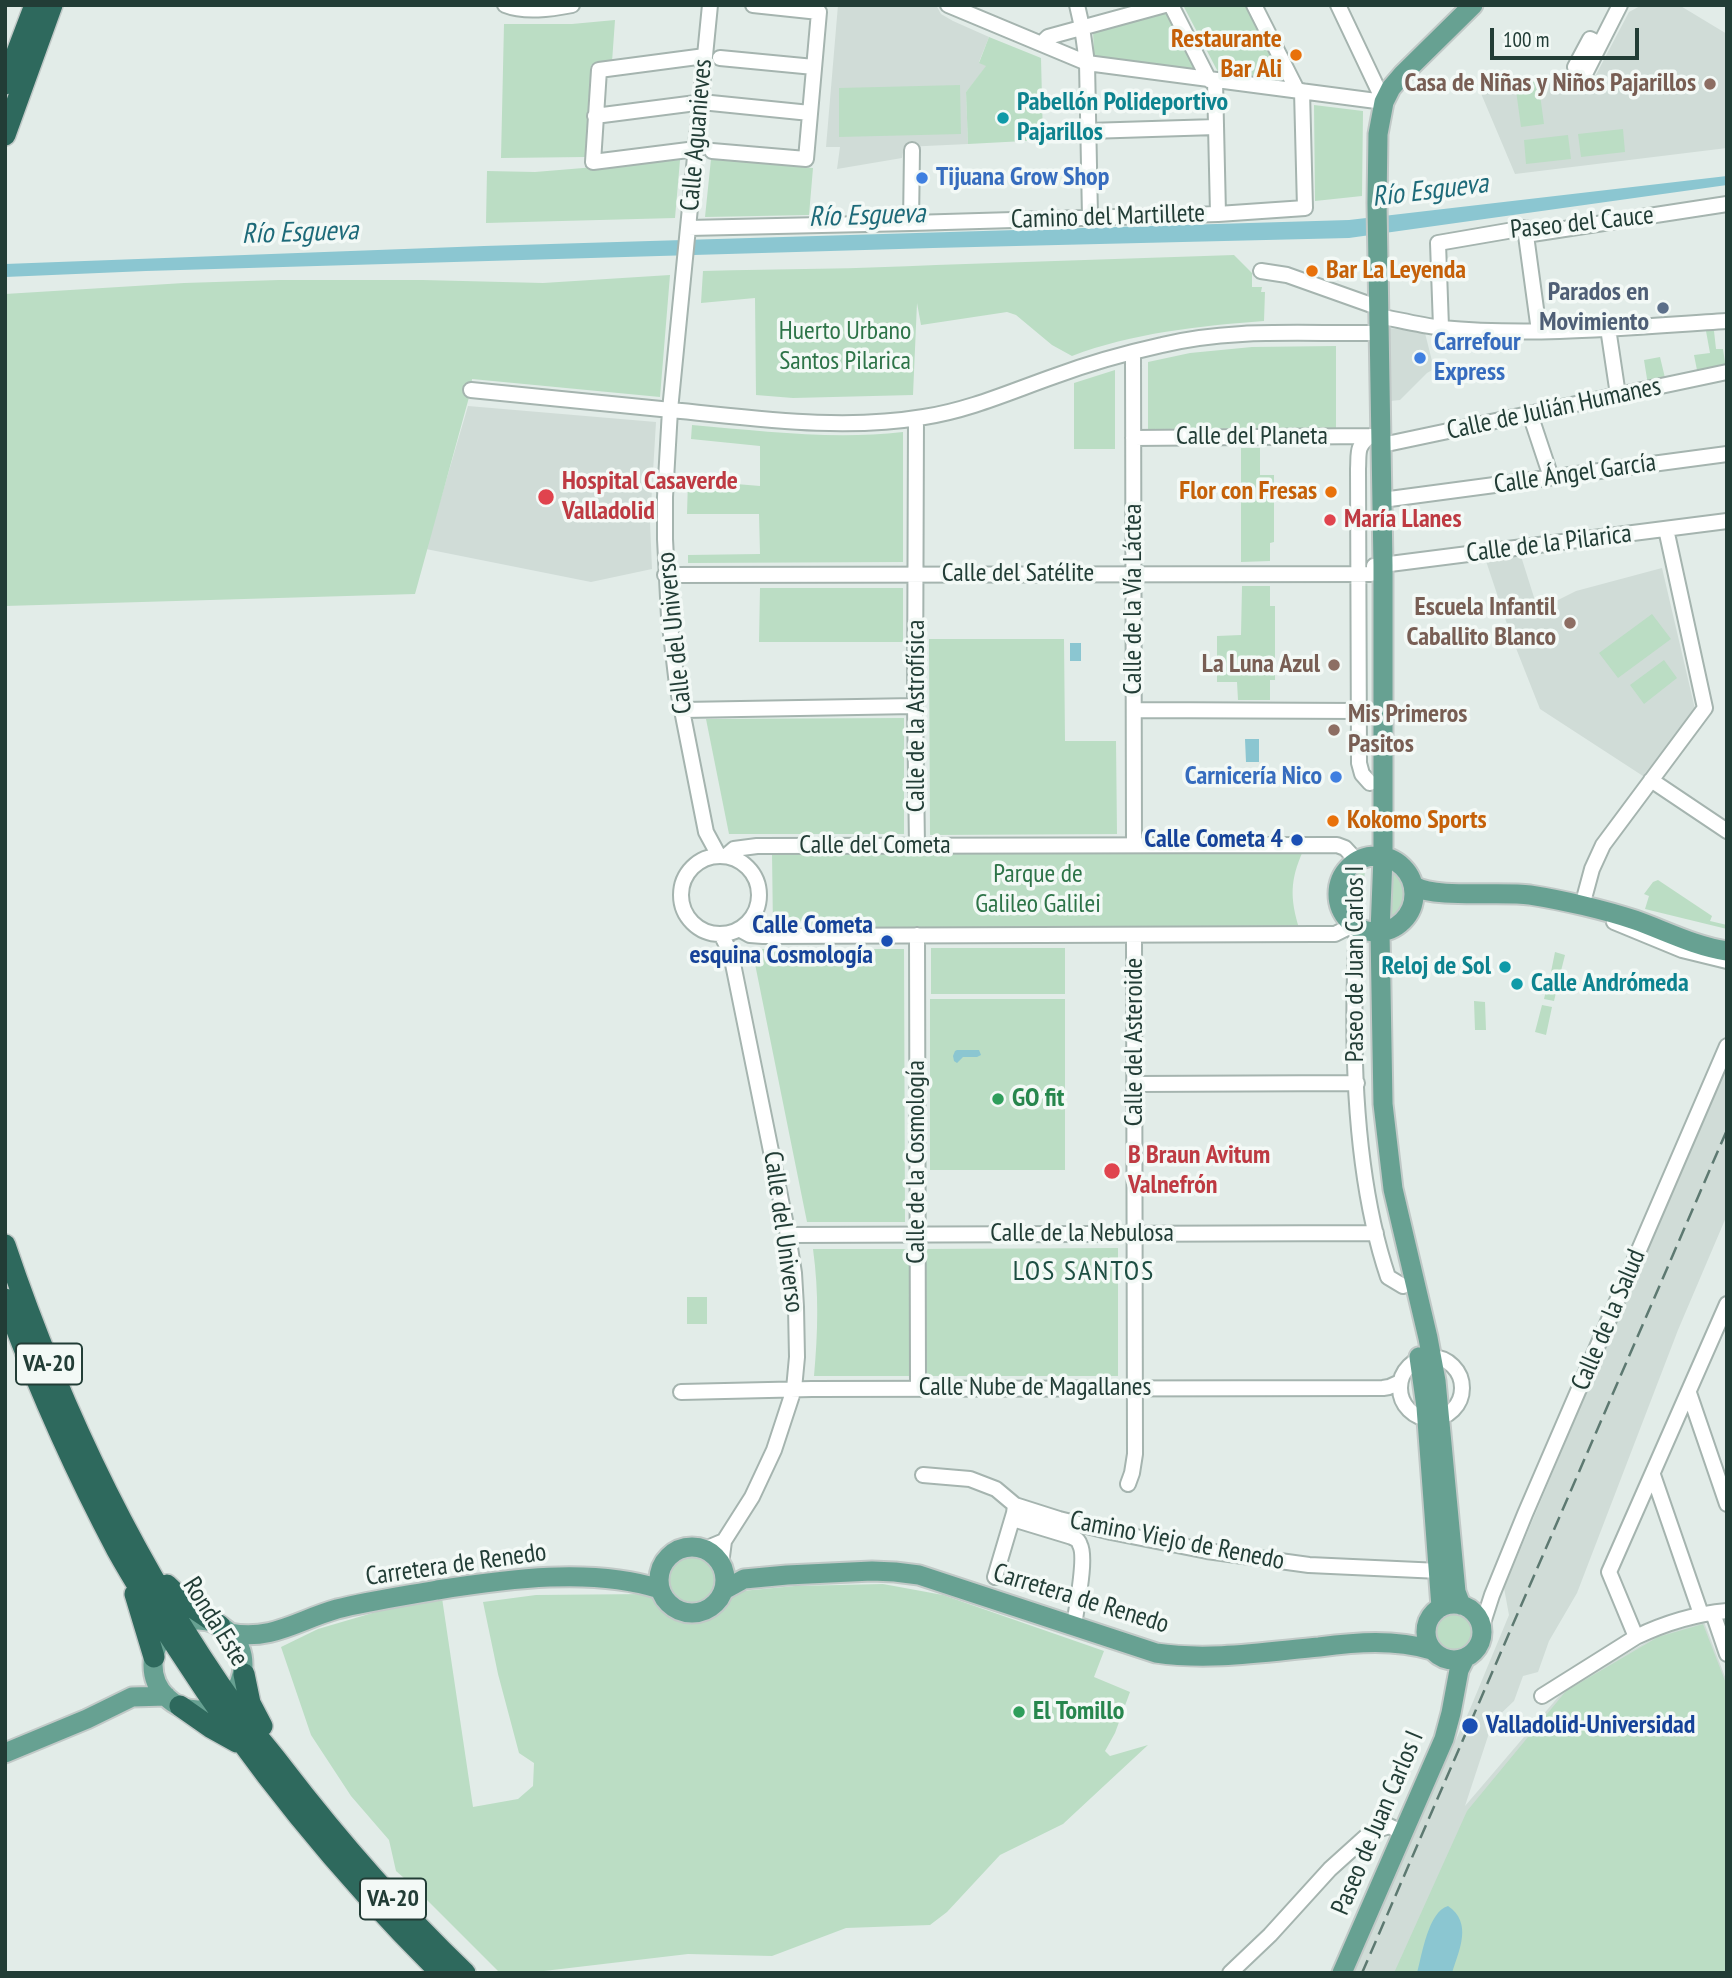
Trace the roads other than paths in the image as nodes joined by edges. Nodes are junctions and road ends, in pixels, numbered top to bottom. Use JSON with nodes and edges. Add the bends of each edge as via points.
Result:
{"nodes":[{"id":1,"x":35,"y":5,"type":"edge"},
{"id":2,"x":52,"y":5,"type":"edge"},
{"id":3,"x":505,"y":5,"type":"edge"},
{"id":4,"x":572,"y":5,"type":"edge"},
{"id":5,"x":710,"y":5,"type":"edge"},
{"id":6,"x":753,"y":5,"type":"edge"},
{"id":7,"x":948,"y":5,"type":"edge"},
{"id":8,"x":1077,"y":5,"type":"edge"},
{"id":9,"x":1165,"y":5,"type":"edge"},
{"id":10,"x":1171,"y":5,"type":"edge"},
{"id":11,"x":1254,"y":5,"type":"edge"},
{"id":12,"x":1338,"y":5,"type":"edge"},
{"id":13,"x":1473,"y":5,"type":"edge"},
{"id":14,"x":1620,"y":5,"type":"edge"},
{"id":15,"x":1082,"y":27,"type":"junction"},
{"id":16,"x":1600,"y":44,"type":"dead end"},
{"id":17,"x":1045,"y":45,"type":"junction"},
{"id":18,"x":705,"y":56,"type":"junction"},
{"id":19,"x":720,"y":58,"type":"dead end"},
{"id":20,"x":1087,"y":63,"type":"junction"},
{"id":21,"x":814,"y":67,"type":"junction"},
{"id":22,"x":1212,"y":80,"type":"junction"},
{"id":23,"x":5,"y":84,"type":"edge"},
{"id":24,"x":1300,"y":90,"type":"junction"},
{"id":25,"x":698,"y":102,"type":"junction"},
{"id":26,"x":1384,"y":102,"type":"junction"},
{"id":27,"x":810,"y":113,"type":"junction"},
{"id":28,"x":595,"y":117,"type":"junction"},
{"id":29,"x":1216,"y":127,"type":"junction"},
{"id":30,"x":1088,"y":131,"type":"junction"},
{"id":31,"x":5,"y":135,"type":"edge"},
{"id":32,"x":696,"y":149,"type":"junction"},
{"id":33,"x":912,"y":150,"type":"dead end"},
{"id":34,"x":712,"y":151,"type":"dead end"},
{"id":35,"x":1727,"y":204,"type":"edge"},
{"id":36,"x":1218,"y":214,"type":"junction"},
{"id":37,"x":1090,"y":217,"type":"junction"},
{"id":38,"x":911,"y":223,"type":"junction"},
{"id":39,"x":1525,"y":228,"type":"junction"},
{"id":40,"x":688,"y":231,"type":"junction"},
{"id":41,"x":685,"y":265,"type":"joint"},
{"id":42,"x":1261,"y":271,"type":"dead end"},
{"id":43,"x":1376,"y":319,"type":"junction"},
{"id":44,"x":1727,"y":321,"type":"edge"},
{"id":45,"x":1441,"y":327,"type":"junction"},
{"id":46,"x":1608,"y":328,"type":"junction"},
{"id":47,"x":1539,"y":331,"type":"junction"},
{"id":48,"x":1132,"y":352,"type":"junction"},
{"id":49,"x":1727,"y":372,"type":"edge"},
{"id":50,"x":471,"y":390,"type":"dead end"},
{"id":51,"x":1618,"y":395,"type":"junction"},
{"id":52,"x":670,"y":410,"type":"junction"},
{"id":53,"x":1530,"y":414,"type":"junction"},
{"id":54,"x":916,"y":418,"type":"junction"},
{"id":55,"x":1133,"y":438,"type":"junction"},
{"id":56,"x":1376,"y":440,"type":"junction"},
{"id":57,"x":1727,"y":454,"type":"edge"},
{"id":58,"x":1551,"y":477,"type":"junction"},
{"id":59,"x":1382,"y":500,"type":"junction"},
{"id":60,"x":1727,"y":521,"type":"edge"},
{"id":61,"x":1666,"y":529,"type":"junction"},
{"id":62,"x":1371,"y":570,"type":"junction"},
{"id":63,"x":1134,"y":573,"type":"junction"},
{"id":64,"x":916,"y":574,"type":"junction"},
{"id":65,"x":665,"y":575,"type":"junction"},
{"id":66,"x":915,"y":706,"type":"junction"},
{"id":67,"x":682,"y":710,"type":"junction"},
{"id":68,"x":1134,"y":710,"type":"junction"},
{"id":69,"x":1360,"y":710,"type":"junction"},
{"id":70,"x":1651,"y":780,"type":"junction"},
{"id":71,"x":1370,"y":783,"type":"junction"},
{"id":72,"x":1727,"y":831,"type":"edge"},
{"id":73,"x":706,"y":832,"type":"junction"},
{"id":74,"x":1134,"y":845,"type":"junction"},
{"id":75,"x":918,"y":846,"type":"junction"},
{"id":76,"x":722,"y":856,"type":"junction"},
{"id":77,"x":1370,"y":858,"type":"junction"},
{"id":78,"x":702,"y":860,"type":"junction"},
{"id":79,"x":1419,"y":893,"type":"junction"},
{"id":80,"x":1585,"y":907,"type":"junction"},
{"id":81,"x":1364,"y":929,"type":"junction"},
{"id":82,"x":731,"y":931,"type":"junction"},
{"id":83,"x":917,"y":935,"type":"junction"},
{"id":84,"x":1134,"y":935,"type":"junction"},
{"id":85,"x":1727,"y":951,"type":"edge"},
{"id":86,"x":1727,"y":961,"type":"edge"},
{"id":87,"x":1727,"y":1046,"type":"edge"},
{"id":88,"x":1357,"y":1083,"type":"junction"},
{"id":89,"x":1135,"y":1084,"type":"junction"},
{"id":90,"x":1376,"y":1233,"type":"junction"},
{"id":91,"x":1134,"y":1234,"type":"junction"},
{"id":92,"x":789,"y":1235,"type":"junction"},
{"id":93,"x":918,"y":1235,"type":"junction"},
{"id":94,"x":5,"y":1245,"type":"edge"},
{"id":95,"x":1403,"y":1286,"type":"junction"},
{"id":96,"x":5,"y":1299,"type":"edge"},
{"id":97,"x":1727,"y":1304,"type":"edge"},
{"id":98,"x":1425,"y":1357,"type":"junction"},
{"id":99,"x":1135,"y":1387,"type":"junction"},
{"id":100,"x":918,"y":1388,"type":"junction"},
{"id":101,"x":1396,"y":1388,"type":"junction"},
{"id":102,"x":793,"y":1389,"type":"junction"},
{"id":103,"x":681,"y":1392,"type":"dead end"},
{"id":104,"x":1689,"y":1393,"type":"junction"},
{"id":105,"x":1433,"y":1418,"type":"junction"},
{"id":106,"x":923,"y":1475,"type":"dead end"},
{"id":107,"x":1653,"y":1475,"type":"junction"},
{"id":108,"x":1128,"y":1484,"type":"dead end"},
{"id":109,"x":1727,"y":1504,"type":"edge"},
{"id":110,"x":1014,"y":1509,"type":"junction"},
{"id":111,"x":724,"y":1541,"type":"junction"},
{"id":112,"x":705,"y":1549,"type":"junction"},
{"id":113,"x":143,"y":1558,"type":"junction"},
{"id":114,"x":1440,"y":1571,"type":"junction"},
{"id":115,"x":723,"y":1575,"type":"junction"},
{"id":116,"x":995,"y":1577,"type":"dead end"},
{"id":117,"x":660,"y":1581,"type":"junction"},
{"id":118,"x":137,"y":1585,"type":"junction"},
{"id":119,"x":1492,"y":1595,"type":"junction"},
{"id":120,"x":1456,"y":1606,"type":"junction"},
{"id":121,"x":1713,"y":1613,"type":"edge"},
{"id":122,"x":1074,"y":1626,"type":"junction"},
{"id":123,"x":1427,"y":1626,"type":"junction"},
{"id":124,"x":1482,"y":1626,"type":"junction"},
{"id":125,"x":174,"y":1628,"type":"junction"},
{"id":126,"x":285,"y":1628,"type":"junction"},
{"id":127,"x":225,"y":1630,"type":"junction"},
{"id":128,"x":1636,"y":1636,"type":"junction"},
{"id":129,"x":1403,"y":1643,"type":"junction"},
{"id":130,"x":1438,"y":1654,"type":"junction"},
{"id":131,"x":1727,"y":1654,"type":"edge"},
{"id":132,"x":1465,"y":1658,"type":"junction"},
{"id":133,"x":153,"y":1662,"type":"junction"},
{"id":134,"x":244,"y":1669,"type":"junction"},
{"id":135,"x":1455,"y":1691,"type":"junction"},
{"id":136,"x":1542,"y":1696,"type":"dead end"},
{"id":137,"x":173,"y":1701,"type":"junction"},
{"id":138,"x":223,"y":1702,"type":"junction"},
{"id":139,"x":5,"y":1744,"type":"edge"},
{"id":140,"x":243,"y":1746,"type":"junction"},
{"id":141,"x":5,"y":1753,"type":"edge"},
{"id":142,"x":272,"y":1754,"type":"junction"},
{"id":143,"x":1404,"y":1833,"type":"junction"},
{"id":144,"x":441,"y":1973,"type":"edge"},
{"id":145,"x":465,"y":1973,"type":"edge"},
{"id":146,"x":1230,"y":1973,"type":"edge"},
{"id":147,"x":1342,"y":1973,"type":"edge"}],
"edges":[{"from":1,"to":23,"type":"highway"},
{"from":2,"to":31,"type":"highway"},
{"from":3,"to":4,"type":"street","via":[[516,9]]},
{"from":5,"to":18,"type":"street","name":"Calle Aguanieves"},
{"from":6,"to":21,"type":"street","via":[[819,12]]},
{"from":7,"to":17,"type":"street"},
{"from":8,"to":15,"type":"street"},
{"from":9,"to":15,"type":"street"},
{"from":10,"to":22,"type":"street"},
{"from":11,"to":24,"type":"street"},
{"from":12,"to":26,"type":"street"},
{"from":13,"to":26,"type":"main road","name":"Paseo de Juan Carlos I","via":[[1403,74]]},
{"from":14,"to":16,"type":"street"},
{"from":15,"to":17,"type":"street","via":[[1048,37]]},
{"from":15,"to":20,"type":"street"},
{"from":17,"to":20,"type":"street"},
{"from":18,"to":25,"type":"street","name":"Calle Aguanieves"},
{"from":18,"to":28,"type":"street","via":[[599,70]]},
{"from":19,"to":21,"type":"street"},
{"from":20,"to":22,"type":"street"},
{"from":20,"to":30,"type":"street"},
{"from":21,"to":27,"type":"street"},
{"from":22,"to":24,"type":"street"},
{"from":22,"to":29,"type":"street"},
{"from":24,"to":26,"type":"street"},
{"from":24,"to":36,"type":"street","name":"Camino del Martillete","via":[[1304,208]]},
{"from":25,"to":27,"type":"street"},
{"from":25,"to":28,"type":"street"},
{"from":25,"to":32,"type":"street","name":"Calle Aguanieves"},
{"from":26,"to":43,"type":"main road","name":"Paseo de Juan Carlos I","via":[[1378,134]]},
{"from":27,"to":34,"type":"street","via":[[806,159]]},
{"from":28,"to":32,"type":"street","via":[[593,162]]},
{"from":29,"to":30,"type":"street"},
{"from":29,"to":36,"type":"street"},
{"from":30,"to":37,"type":"street"},
{"from":32,"to":40,"type":"street","name":"Calle Aguanieves"},
{"from":33,"to":38,"type":"street"},
{"from":35,"to":39,"type":"street","name":"Paseo del Cauce","via":[[1532,234]]},
{"from":36,"to":37,"type":"street","name":"Camino del Martillete"},
{"from":37,"to":38,"type":"street","name":"Camino del Martillete"},
{"from":38,"to":40,"type":"street","name":"Camino del Martillete"},
{"from":39,"to":45,"type":"street","name":"Paseo del Cauce","via":[[1438,243]]},
{"from":39,"to":47,"type":"street"},
{"from":40,"to":41,"type":"street","name":"Calle Aguanieves"},
{"from":41,"to":52,"type":"street","name":"Calle del Universo"},
{"from":42,"to":43,"type":"street","via":[[1287,275]]},
{"from":43,"to":45,"type":"street"},
{"from":43,"to":48,"type":"street","via":[[1208,337]]},
{"from":43,"to":56,"type":"main road","name":"Paseo de Juan Carlos I"},
{"from":44,"to":46,"type":"street"},
{"from":45,"to":47,"type":"street"},
{"from":46,"to":47,"type":"street"},
{"from":46,"to":51,"type":"street"},
{"from":48,"to":54,"type":"street","via":[[982,403]]},
{"from":48,"to":55,"type":"street","name":"Calle de la Vía Láctea"},
{"from":49,"to":51,"type":"street","name":"Calle de Julián Humanes"},
{"from":50,"to":52,"type":"street"},
{"from":51,"to":53,"type":"street","name":"Calle de Julián Humanes"},
{"from":52,"to":54,"type":"street","via":[[814,423]]},
{"from":52,"to":65,"type":"street","name":"Calle del Universo"},
{"from":53,"to":56,"type":"street","name":"Calle de Julián Humanes"},
{"from":53,"to":58,"type":"street"},
{"from":54,"to":64,"type":"street","name":"Calle de la Astrofísica"},
{"from":55,"to":56,"type":"street","name":"Calle del Planeta"},
{"from":55,"to":63,"type":"street","name":"Calle de la Vía Láctea"},
{"from":56,"to":59,"type":"main road","name":"Paseo de Juan Carlos I"},
{"from":56,"to":62,"type":"main road","name":"Paseo de Juan Carlos I"},
{"from":57,"to":58,"type":"street","name":"Calle Ángel García"},
{"from":58,"to":59,"type":"street","name":"Calle Ángel García"},
{"from":59,"to":62,"type":"main road","name":"Paseo de Juan Carlos I"},
{"from":60,"to":61,"type":"street","name":"Calle de la Pilarica"},
{"from":61,"to":62,"type":"street","name":"Calle de la Pilarica"},
{"from":61,"to":70,"type":"street","via":[[1705,708]]},
{"from":62,"to":63,"type":"street","name":"Calle del Satélite"},
{"from":62,"to":69,"type":"street"},
{"from":62,"to":71,"type":"main road","name":"Paseo de Juan Carlos I"},
{"from":62,"to":77,"type":"main road","name":"Paseo de Juan Carlos I"},
{"from":63,"to":64,"type":"street","name":"Calle del Satélite"},
{"from":63,"to":68,"type":"street","name":"Calle de la Vía Láctea"},
{"from":64,"to":65,"type":"street","name":"Calle del Satélite"},
{"from":64,"to":66,"type":"street","name":"Calle de la Astrofísica"},
{"from":65,"to":67,"type":"street","name":"Calle del Universo"},
{"from":66,"to":67,"type":"street"},
{"from":66,"to":75,"type":"street","name":"Calle de la Astrofísica"},
{"from":67,"to":73,"type":"street","name":"Calle del Universo"},
{"from":68,"to":69,"type":"street"},
{"from":68,"to":74,"type":"street","name":"Calle de la Vía Láctea"},
{"from":69,"to":71,"type":"street","via":[[1359,763]]},
{"from":70,"to":72,"type":"street"},
{"from":70,"to":80,"type":"street","via":[[1603,845],[1592,869]]},
{"from":71,"to":77,"type":"main road","name":"Paseo de Juan Carlos I"},
{"from":73,"to":76,"type":"street","name":"Calle del Universo"},
{"from":73,"to":78,"type":"street","name":"Calle del Universo"},
{"from":74,"to":75,"type":"street","name":"Calle del Cometa"},
{"from":74,"to":77,"type":"street","name":"Calle del Cometa","via":[[1337,845]]},
{"from":75,"to":76,"type":"street","name":"Calle del Cometa","via":[[745,847]]},
{"from":76,"to":78,"type":"street"},
{"from":76,"to":82,"type":"street","via":[[736,859],[751,872],[758,891],[750,919]]},
{"from":77,"to":79,"type":"main road","via":[[1402,866]]},
{"from":77,"to":81,"type":"main road","name":"Paseo de Juan Carlos I"},
{"from":77,"to":81,"type":"main road","via":[[1345,872],[1338,888],[1346,918]]},
{"from":78,"to":82,"type":"street","via":[[682,883],[681,903],[699,928]]},
{"from":79,"to":80,"type":"main road","via":[[1515,893]]},
{"from":79,"to":81,"type":"main road","via":[[1398,925]]},
{"from":80,"to":85,"type":"main road"},
{"from":80,"to":86,"type":"street","via":[[1682,950]]},
{"from":81,"to":84,"type":"street","via":[[1335,934]]},
{"from":81,"to":88,"type":"street","name":"Paseo de Juan Carlos I","via":[[1355,1012]]},
{"from":81,"to":95,"type":"main road","name":"Paseo de Juan Carlos I","via":[[1373,1143]]},
{"from":81,"to":98,"type":"main road","name":"Paseo de Juan Carlos I","via":[[1386,1140]]},
{"from":82,"to":83,"type":"street","via":[[764,936]]},
{"from":82,"to":92,"type":"street","name":"Calle del Universo","via":[[730,954]]},
{"from":83,"to":84,"type":"street"},
{"from":83,"to":93,"type":"street","name":"Calle de la Cosmología"},
{"from":84,"to":89,"type":"street","name":"Calle del Asteroide"},
{"from":87,"to":119,"type":"street","name":"Calle de la Salud"},
{"from":88,"to":89,"type":"street"},
{"from":88,"to":90,"type":"street","name":"Paseo de Juan Carlos I"},
{"from":89,"to":91,"type":"street","name":"Calle del Asteroide"},
{"from":90,"to":91,"type":"street","name":"Calle de la Nebulosa"},
{"from":90,"to":95,"type":"street","name":"Paseo de Juan Carlos I","via":[[1388,1277]]},
{"from":91,"to":93,"type":"street","name":"Calle de la Nebulosa"},
{"from":91,"to":99,"type":"street","name":"Calle del Asteroide"},
{"from":92,"to":93,"type":"street","name":"Calle de la Nebulosa"},
{"from":92,"to":102,"type":"street","name":"Calle del Universo","via":[[796,1307]]},
{"from":93,"to":100,"type":"street","name":"Calle de la Cosmología"},
{"from":94,"to":113,"type":"highway","name":"Ronda Este","number":"VA-20","via":[[51,1370]]},
{"from":95,"to":98,"type":"main road","name":"Paseo de Juan Carlos I"},
{"from":96,"to":118,"type":"highway","name":"Ronda Este","number":"VA-20","via":[[67,1450]]},
{"from":97,"to":104,"type":"street"},
{"from":98,"to":101,"type":"street","via":[[1406,1367]]},
{"from":98,"to":105,"type":"main road","name":"Paseo de Juan Carlos I"},
{"from":99,"to":100,"type":"street","name":"Calle Nube de Magallanes"},
{"from":99,"to":101,"type":"street","name":"Calle Nube de Magallanes"},
{"from":99,"to":108,"type":"street","name":"Calle del Asteroide","via":[[1135,1454]]},
{"from":100,"to":102,"type":"street","name":"Calle Nube de Magallanes"},
{"from":101,"to":105,"type":"street","via":[[1411,1413]]},
{"from":102,"to":103,"type":"street","name":"Calle Nube de Magallanes"},
{"from":102,"to":111,"type":"street","name":"Calle del Universo","via":[[774,1450]]},
{"from":104,"to":107,"type":"street"},
{"from":104,"to":109,"type":"street"},
{"from":105,"to":114,"type":"main road","name":"Paseo de Juan Carlos I"},
{"from":105,"to":120,"type":"main road","name":"Paseo de Juan Carlos I"},
{"from":106,"to":110,"type":"street","name":"Camino Viejo de Renedo","via":[[970,1479],[996,1489]]},
{"from":107,"to":121,"type":"street"},
{"from":107,"to":128,"type":"street","via":[[1609,1572]]},
{"from":110,"to":114,"type":"street","name":"Camino Viejo de Renedo","via":[[1207,1551],[1310,1565]]},
{"from":110,"to":116,"type":"street"},
{"from":110,"to":122,"type":"street","via":[[1016,1520],[1078,1541],[1082,1548]]},
{"from":111,"to":112,"type":"street"},
{"from":111,"to":115,"type":"street","name":"Calle del Universo"},
{"from":112,"to":115,"type":"main road","via":[[714,1555]]},
{"from":112,"to":117,"type":"main road","via":[[689,1547],[673,1553]]},
{"from":113,"to":125,"type":"highway","name":"Ronda Este","number":"VA-20"},
{"from":113,"to":127,"type":"highway","via":[[186,1603]]},
{"from":114,"to":120,"type":"main road","name":"Paseo de Juan Carlos I"},
{"from":115,"to":117,"type":"main road","via":[[715,1604],[692,1613],[669,1604]]},
{"from":115,"to":122,"type":"main road","name":"Carretera de Renedo","via":[[744,1579],[895,1572],[919,1575]]},
{"from":117,"to":126,"type":"main road","name":"Carretera de Renedo","via":[[499,1580],[363,1603]]},
{"from":118,"to":125,"type":"highway","name":"Ronda Este","number":"VA-20"},
{"from":118,"to":133,"type":"highway","via":[[134,1595]]},
{"from":119,"to":120,"type":"street","via":[[1479,1606]]},
{"from":119,"to":124,"type":"street","name":"Calle de la Salud"},
{"from":120,"to":123,"type":"main road","via":[[1432,1615]]},
{"from":120,"to":124,"type":"main road","via":[[1474,1611]]},
{"from":121,"to":128,"type":"street","via":[[1674,1620]]},
{"from":121,"to":131,"type":"street"},
{"from":122,"to":129,"type":"main road","name":"Carretera de Renedo","via":[[1180,1657],[1360,1642]]},
{"from":123,"to":129,"type":"main road"},
{"from":123,"to":130,"type":"main road","via":[[1427,1641]]},
{"from":124,"to":132,"type":"main road","via":[[1478,1648]]},
{"from":125,"to":127,"type":"main road","name":"Carretera de Renedo","via":[[194,1620]]},
{"from":125,"to":133,"type":"main road","via":[[157,1647]]},
{"from":125,"to":138,"type":"highway","name":"Ronda Este","number":"VA-20"},
{"from":126,"to":127,"type":"main road","name":"Carretera de Renedo","via":[[248,1636]]},
{"from":126,"to":134,"type":"main road","name":"Carretera de Renedo","via":[[256,1647]]},
{"from":127,"to":134,"type":"main road","via":[[238,1644]]},
{"from":128,"to":136,"type":"street"},
{"from":129,"to":130,"type":"main road","name":"Carretera de Renedo"},
{"from":130,"to":132,"type":"main road","via":[[1452,1660]]},
{"from":130,"to":135,"type":"main road"},
{"from":132,"to":135,"type":"main road","name":"Paseo de Juan Carlos I"},
{"from":133,"to":137,"type":"main road","via":[[159,1687]]},
{"from":133,"to":139,"type":"main road","via":[[129,1692]]},
{"from":134,"to":138,"type":"main road","name":"Carretera de Renedo","via":[[238,1686]]},
{"from":134,"to":142,"type":"highway","via":[[250,1703]]},
{"from":135,"to":143,"type":"main road","name":"Paseo de Juan Carlos I","via":[[1444,1739]]},
{"from":137,"to":138,"type":"main road","via":[[191,1710]]},
{"from":137,"to":140,"type":"highway"},
{"from":137,"to":141,"type":"main road","via":[[132,1697]]},
{"from":138,"to":140,"type":"highway","name":"Ronda Este","number":"VA-20"},
{"from":138,"to":142,"type":"highway","name":"Ronda Este","number":"VA-20"},
{"from":140,"to":144,"type":"highway","name":"Ronda Este","number":"VA-20","via":[[325,1850]]},
{"from":142,"to":145,"type":"highway","name":"Ronda Este","number":"VA-20","via":[[358,1861]]},
{"from":143,"to":146,"type":"street","via":[[1389,1826],[1371,1832]]},
{"from":143,"to":147,"type":"main road","name":"Paseo de Juan Carlos I"}]}
